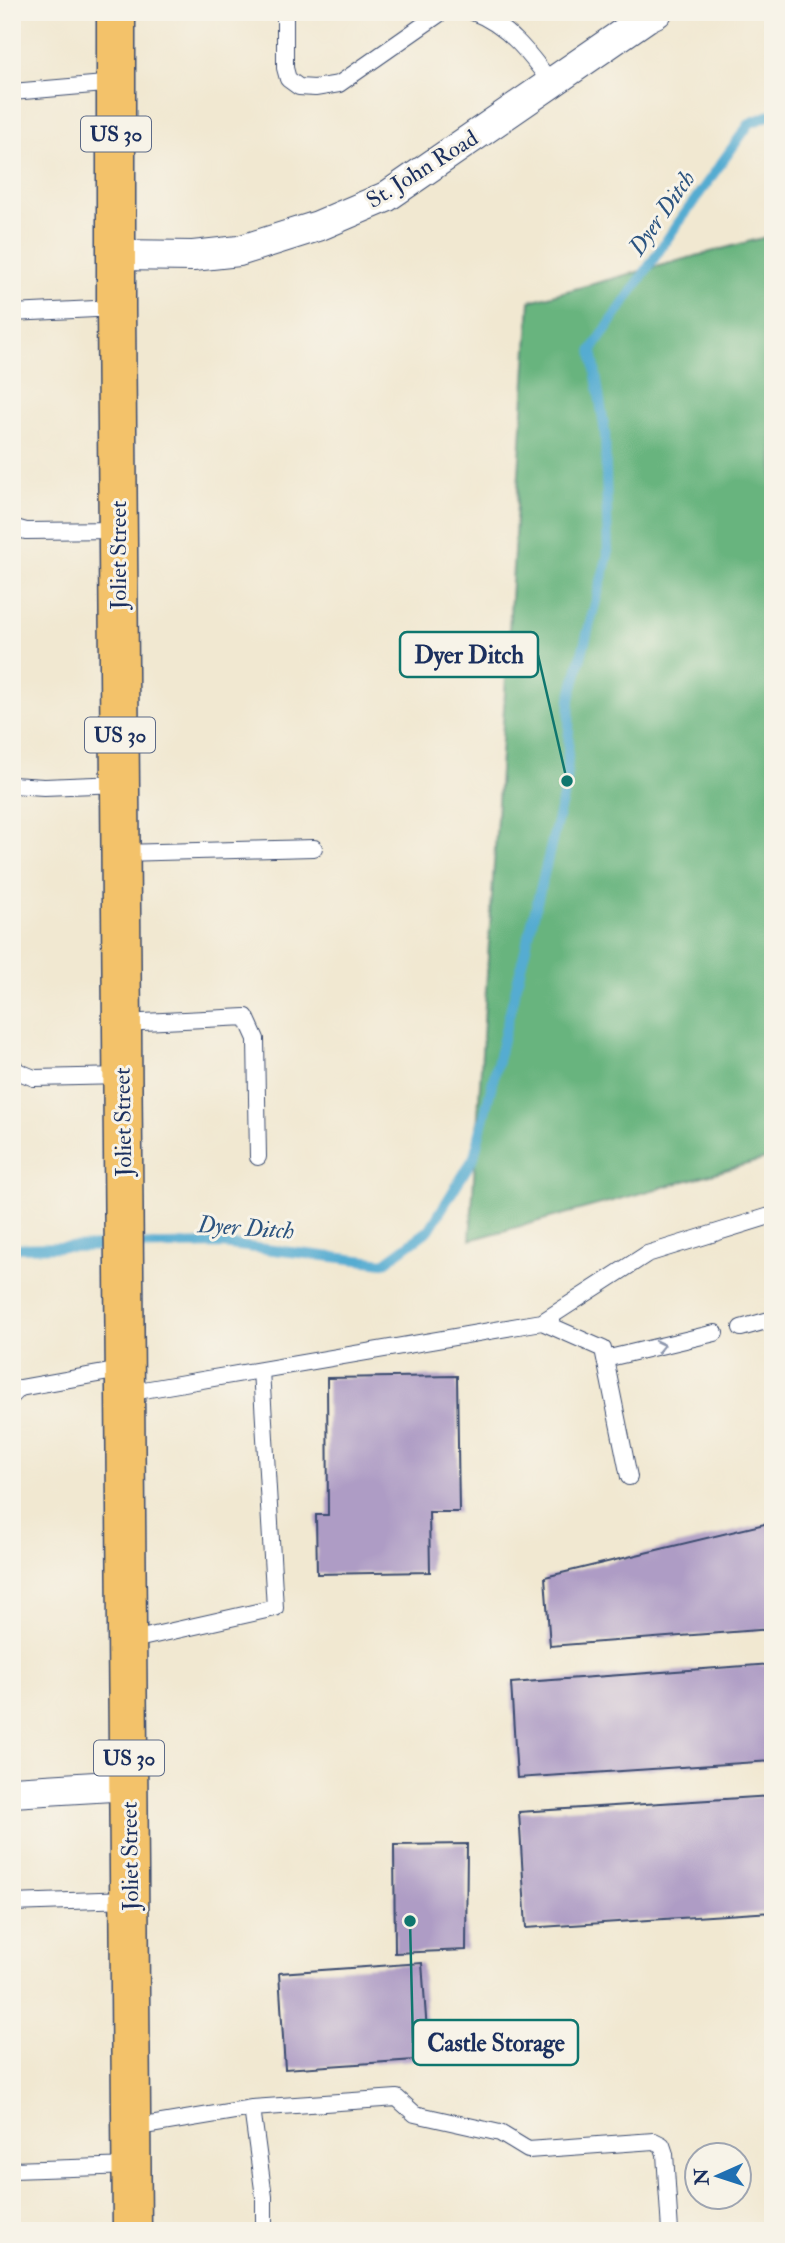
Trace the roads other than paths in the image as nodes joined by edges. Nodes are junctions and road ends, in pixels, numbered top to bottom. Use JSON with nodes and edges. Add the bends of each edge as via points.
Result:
{"nodes":[{"id":1,"x":116,"y":12,"type":"edge"},
{"id":2,"x":285,"y":12,"type":"edge"},
{"id":3,"x":442,"y":12,"type":"edge"},
{"id":4,"x":473,"y":12,"type":"edge"},
{"id":5,"x":657,"y":12,"type":"edge"},
{"id":6,"x":501,"y":18,"type":"edge"},
{"id":7,"x":116,"y":83,"type":"junction"},
{"id":8,"x":551,"y":83,"type":"junction"},
{"id":9,"x":12,"y":92,"type":"edge"},
{"id":10,"x":116,"y":255,"type":"junction"},
{"id":11,"x":116,"y":308,"type":"junction"},
{"id":12,"x":12,"y":313,"type":"edge"},
{"id":13,"x":12,"y":527,"type":"edge"},
{"id":14,"x":118,"y":530,"type":"junction"},
{"id":15,"x":120,"y":784,"type":"junction"},
{"id":16,"x":12,"y":785,"type":"edge"},
{"id":17,"x":314,"y":848,"type":"dead end"},
{"id":18,"x":121,"y":853,"type":"junction"},
{"id":19,"x":122,"y":1023,"type":"junction"},
{"id":20,"x":12,"y":1063,"type":"edge"},
{"id":21,"x":123,"y":1076,"type":"junction"},
{"id":22,"x":258,"y":1157,"type":"dead end"},
{"id":23,"x":773,"y":1214,"type":"edge"},
{"id":24,"x":773,"y":1319,"type":"edge"},
{"id":25,"x":542,"y":1322,"type":"junction"},
{"id":26,"x":741,"y":1328,"type":"dead end"},
{"id":27,"x":715,"y":1333,"type":"dead end"},
{"id":28,"x":605,"y":1359,"type":"junction"},
{"id":29,"x":261,"y":1370,"type":"junction"},
{"id":30,"x":126,"y":1381,"type":"junction"},
{"id":31,"x":12,"y":1396,"type":"edge"},
{"id":32,"x":629,"y":1477,"type":"dead end"},
{"id":33,"x":128,"y":1642,"type":"junction"},
{"id":34,"x":129,"y":1785,"type":"junction"},
{"id":35,"x":12,"y":1792,"type":"edge"},
{"id":36,"x":130,"y":1899,"type":"junction"},
{"id":37,"x":12,"y":1903,"type":"edge"},
{"id":38,"x":252,"y":2108,"type":"junction"},
{"id":39,"x":132,"y":2129,"type":"junction"},
{"id":40,"x":132,"y":2166,"type":"junction"},
{"id":41,"x":12,"y":2170,"type":"edge"},
{"id":42,"x":132,"y":2231,"type":"edge"},
{"id":43,"x":264,"y":2231,"type":"edge"},
{"id":44,"x":670,"y":2231,"type":"edge"}],
"edges":[{"from":1,"to":7,"type":"main road","name":"Joliet Street","number":"US 30"},
{"from":2,"to":3,"type":"lane","via":[[288,79],[299,87],[315,88],[339,84]]},
{"from":4,"to":6,"type":"lane"},
{"from":5,"to":8,"type":"street","name":"St. John Road"},
{"from":6,"to":8,"type":"lane"},
{"from":7,"to":9,"type":"lane"},
{"from":7,"to":10,"type":"main road","name":"Joliet Street","number":"US 30"},
{"from":8,"to":10,"type":"street","name":"St. John Road","via":[[386,197],[318,226],[239,251],[193,256]]},
{"from":10,"to":11,"type":"main road","name":"Joliet Street","number":"US 30"},
{"from":11,"to":12,"type":"lane"},
{"from":11,"to":14,"type":"main road","name":"Joliet Street","number":"US 30"},
{"from":13,"to":14,"type":"lane","via":[[26,531]]},
{"from":14,"to":15,"type":"main road","name":"Joliet Street","number":"US 30"},
{"from":15,"to":16,"type":"lane"},
{"from":15,"to":18,"type":"main road","name":"Joliet Street","number":"US 30"},
{"from":17,"to":18,"type":"lane"},
{"from":18,"to":19,"type":"main road","name":"Joliet Street","number":"US 30"},
{"from":19,"to":21,"type":"main road","name":"Joliet Street","number":"US 30"},
{"from":19,"to":22,"type":"lane","via":[[246,1017],[256,1039]]},
{"from":20,"to":21,"type":"lane","via":[[17,1072],[34,1078]]},
{"from":21,"to":30,"type":"main road","name":"Joliet Street","number":"US 30"},
{"from":23,"to":25,"type":"lane","via":[[647,1254]]},
{"from":24,"to":26,"type":"lane"},
{"from":25,"to":28,"type":"lane","via":[[603,1349]]},
{"from":25,"to":29,"type":"lane"},
{"from":28,"to":27,"type":"lane","one_way":true},
{"from":28,"to":32,"type":"lane"},
{"from":29,"to":30,"type":"lane"},
{"from":29,"to":33,"type":"lane","via":[[275,1608]]},
{"from":30,"to":31,"type":"lane","via":[[20,1388]]},
{"from":30,"to":33,"type":"main road","name":"Joliet Street","number":"US 30"},
{"from":33,"to":34,"type":"main road","name":"Joliet Street","number":"US 30"},
{"from":34,"to":35,"type":"street"},
{"from":34,"to":36,"type":"main road","name":"Joliet Street","number":"US 30"},
{"from":36,"to":37,"type":"lane"},
{"from":36,"to":39,"type":"main road","name":"Joliet Street","number":"US 30"},
{"from":38,"to":39,"type":"lane"},
{"from":38,"to":43,"type":"lane"},
{"from":38,"to":44,"type":"lane","via":[[397,2098],[415,2114],[500,2133],[528,2150],[654,2141],[666,2154]]},
{"from":39,"to":40,"type":"main road","name":"Joliet Street","number":"US 30"},
{"from":40,"to":41,"type":"lane"},
{"from":40,"to":42,"type":"main road","name":"Joliet Street","number":"US 30"}]}
